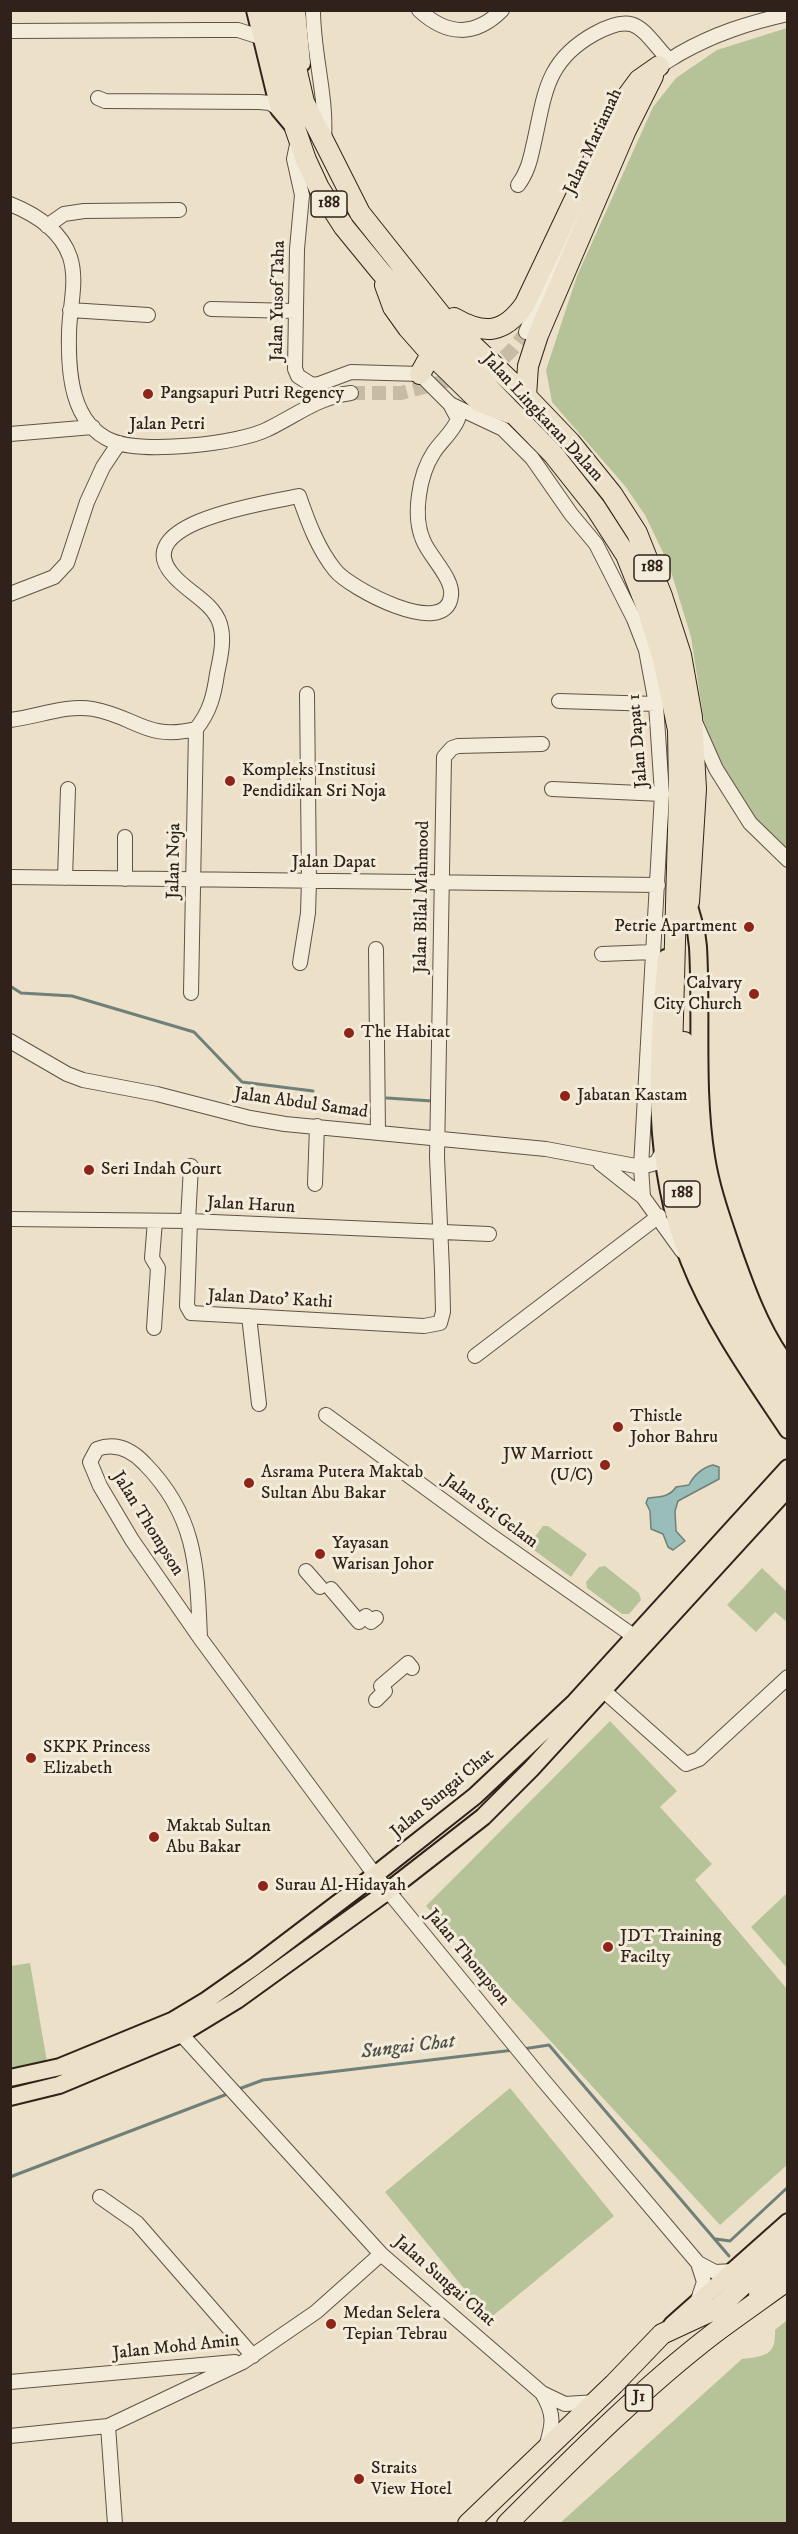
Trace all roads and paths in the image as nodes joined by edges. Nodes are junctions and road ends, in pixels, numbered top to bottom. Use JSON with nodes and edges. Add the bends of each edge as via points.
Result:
{"nodes":[{"id":1,"x":254,"y":10,"type":"edge"},
{"id":2,"x":271,"y":10,"type":"edge"},
{"id":3,"x":285,"y":10,"type":"edge"},
{"id":4,"x":297,"y":10,"type":"edge"},
{"id":5,"x":313,"y":10,"type":"edge"},
{"id":6,"x":419,"y":10,"type":"edge"},
{"id":7,"x":502,"y":10,"type":"edge"},
{"id":8,"x":788,"y":14,"type":"edge"},
{"id":9,"x":238,"y":30,"type":"junction"},
{"id":10,"x":10,"y":31,"type":"edge"},
{"id":11,"x":260,"y":37,"type":"junction"},
{"id":12,"x":664,"y":63,"type":"junction"},
{"id":13,"x":271,"y":81,"type":"junction"},
{"id":14,"x":98,"y":98,"type":"dead end"},
{"id":15,"x":259,"y":102,"type":"junction"},
{"id":16,"x":304,"y":102,"type":"junction"},
{"id":17,"x":279,"y":109,"type":"junction"},
{"id":18,"x":297,"y":132,"type":"junction"},
{"id":19,"x":324,"y":141,"type":"junction"},
{"id":20,"x":518,"y":185,"type":"dead end"},
{"id":21,"x":10,"y":204,"type":"edge"},
{"id":22,"x":179,"y":210,"type":"dead end"},
{"id":23,"x":46,"y":226,"type":"junction"},
{"id":24,"x":380,"y":271,"type":"junction"},
{"id":25,"x":436,"y":308,"type":"junction"},
{"id":26,"x":211,"y":309,"type":"dead end"},
{"id":27,"x":70,"y":310,"type":"junction"},
{"id":28,"x":295,"y":312,"type":"junction"},
{"id":29,"x":148,"y":315,"type":"dead end"},
{"id":30,"x":526,"y":332,"type":"tunnel mouth"},
{"id":31,"x":431,"y":354,"type":"junction"},
{"id":32,"x":420,"y":374,"type":"junction"},
{"id":33,"x":351,"y":393,"type":"tunnel mouth"},
{"id":34,"x":526,"y":396,"type":"junction"},
{"id":35,"x":450,"y":404,"type":"junction"},
{"id":36,"x":516,"y":415,"type":"junction"},
{"id":37,"x":484,"y":420,"type":"junction"},
{"id":38,"x":93,"y":428,"type":"junction"},
{"id":39,"x":10,"y":434,"type":"edge"},
{"id":40,"x":447,"y":437,"type":"junction"},
{"id":41,"x":119,"y":443,"type":"junction"},
{"id":42,"x":10,"y":594,"type":"edge"},
{"id":43,"x":307,"y":694,"type":"dead end"},
{"id":44,"x":559,"y":701,"type":"dead end"},
{"id":45,"x":657,"y":704,"type":"junction"},
{"id":46,"x":692,"y":717,"type":"junction"},
{"id":47,"x":10,"y":720,"type":"edge"},
{"id":48,"x":196,"y":729,"type":"junction"},
{"id":49,"x":542,"y":744,"type":"dead end"},
{"id":50,"x":68,"y":789,"type":"dead end"},
{"id":51,"x":552,"y":789,"type":"dead end"},
{"id":52,"x":662,"y":794,"type":"junction"},
{"id":53,"x":125,"y":837,"type":"dead end"},
{"id":54,"x":677,"y":852,"type":"junction"},
{"id":55,"x":788,"y":860,"type":"edge"},
{"id":56,"x":10,"y":877,"type":"edge"},
{"id":57,"x":65,"y":878,"type":"junction"},
{"id":58,"x":125,"y":879,"type":"junction"},
{"id":59,"x":193,"y":880,"type":"junction"},
{"id":60,"x":309,"y":881,"type":"junction"},
{"id":61,"x":440,"y":882,"type":"junction"},
{"id":62,"x":658,"y":885,"type":"junction"},
{"id":63,"x":688,"y":903,"type":"junction"},
{"id":64,"x":376,"y":949,"type":"dead end"},
{"id":65,"x":653,"y":952,"type":"junction"},
{"id":66,"x":602,"y":954,"type":"dead end"},
{"id":67,"x":680,"y":954,"type":"junction"},
{"id":68,"x":300,"y":963,"type":"dead end"},
{"id":69,"x":191,"y":993,"type":"dead end"},
{"id":70,"x":10,"y":1041,"type":"edge"},
{"id":71,"x":317,"y":1126,"type":"junction"},
{"id":72,"x":377,"y":1133,"type":"junction"},
{"id":73,"x":438,"y":1139,"type":"junction"},
{"id":74,"x":663,"y":1151,"type":"junction"},
{"id":75,"x":597,"y":1161,"type":"junction"},
{"id":76,"x":191,"y":1166,"type":"dead end"},
{"id":77,"x":641,"y":1167,"type":"junction"},
{"id":78,"x":315,"y":1184,"type":"dead end"},
{"id":79,"x":643,"y":1197,"type":"junction"},
{"id":80,"x":659,"y":1216,"type":"junction"},
{"id":81,"x":10,"y":1219,"type":"edge"},
{"id":82,"x":154,"y":1221,"type":"junction"},
{"id":83,"x":189,"y":1221,"type":"junction"},
{"id":84,"x":441,"y":1233,"type":"junction"},
{"id":85,"x":489,"y":1234,"type":"dead end"},
{"id":86,"x":689,"y":1260,"type":"junction"},
{"id":87,"x":249,"y":1316,"type":"junction"},
{"id":88,"x":440,"y":1323,"type":"joint"},
{"id":89,"x":154,"y":1328,"type":"dead end"},
{"id":90,"x":475,"y":1356,"type":"dead end"},
{"id":91,"x":788,"y":1366,"type":"edge"},
{"id":92,"x":788,"y":1383,"type":"edge"},
{"id":93,"x":259,"y":1404,"type":"dead end"},
{"id":94,"x":788,"y":1408,"type":"edge"},
{"id":95,"x":326,"y":1415,"type":"dead end"},
{"id":96,"x":788,"y":1430,"type":"edge"},
{"id":97,"x":788,"y":1468,"type":"edge"},
{"id":98,"x":788,"y":1488,"type":"edge"},
{"id":99,"x":782,"y":1497,"type":"edge"},
{"id":100,"x":306,"y":1571,"type":"dead end"},
{"id":101,"x":366,"y":1620,"type":"dead end"},
{"id":102,"x":635,"y":1636,"type":"junction"},
{"id":103,"x":200,"y":1638,"type":"junction"},
{"id":104,"x":412,"y":1668,"type":"dead end"},
{"id":105,"x":788,"y":1677,"type":"edge"},
{"id":106,"x":604,"y":1691,"type":"junction"},
{"id":107,"x":376,"y":1700,"type":"dead end"},
{"id":108,"x":375,"y":1875,"type":"junction"},
{"id":109,"x":388,"y":1891,"type":"junction"},
{"id":110,"x":181,"y":2034,"type":"junction"},
{"id":111,"x":62,"y":2075,"type":"junction"},
{"id":112,"x":10,"y":2078,"type":"edge"},
{"id":113,"x":10,"y":2097,"type":"edge"},
{"id":114,"x":100,"y":2197,"type":"dead end"},
{"id":115,"x":788,"y":2222,"type":"edge"},
{"id":116,"x":788,"y":2243,"type":"edge"},
{"id":117,"x":381,"y":2253,"type":"junction"},
{"id":118,"x":698,"y":2263,"type":"junction"},
{"id":119,"x":788,"y":2265,"type":"edge"},
{"id":120,"x":733,"y":2271,"type":"junction"},
{"id":121,"x":788,"y":2280,"type":"edge"},
{"id":122,"x":698,"y":2303,"type":"junction"},
{"id":123,"x":662,"y":2334,"type":"junction"},
{"id":124,"x":712,"y":2335,"type":"junction"},
{"id":125,"x":248,"y":2359,"type":"junction"},
{"id":126,"x":10,"y":2382,"type":"edge"},
{"id":127,"x":542,"y":2393,"type":"junction"},
{"id":128,"x":596,"y":2402,"type":"junction"},
{"id":129,"x":108,"y":2426,"type":"junction"},
{"id":130,"x":10,"y":2436,"type":"edge"},
{"id":131,"x":544,"y":2451,"type":"junction"},
{"id":132,"x":518,"y":2516,"type":"edge"},
{"id":133,"x":115,"y":2523,"type":"edge"},
{"id":134,"x":468,"y":2523,"type":"edge"},
{"id":135,"x":507,"y":2523,"type":"edge"}],
"edges":[{"from":1,"to":9,"type":"street"},
{"from":1,"to":11,"type":"main road"},
{"from":2,"to":18,"type":"highway","name":"Jalan Lingkaran Dalam","number":"188"},
{"from":3,"to":16,"type":"highway","name":"Jalan Lingkaran Dalam","number":"188"},
{"from":4,"to":16,"type":"main road"},
{"from":5,"to":19,"type":"street","via":[[326,113]]},
{"from":6,"to":7,"type":"street","via":[[440,25],[463,31],[482,26]]},
{"from":8,"to":12,"type":"street","name":"Jalan Mariamah","via":[[741,25],[705,39]]},
{"from":9,"to":10,"type":"street"},
{"from":9,"to":11,"type":"street"},
{"from":11,"to":13,"type":"main road"},
{"from":12,"to":20,"type":"street","via":[[637,27],[626,22],[577,45],[552,72],[530,163]]},
{"from":12,"to":25,"type":"highway","via":[[639,80],[617,110],[583,187],[517,315],[496,327],[479,330]]},
{"from":12,"to":30,"type":"street","name":"Jalan Mariamah","via":[[627,108]]},
{"from":12,"to":34,"type":"highway","via":[[626,130],[538,335],[528,366]]},
{"from":13,"to":15,"type":"street"},
{"from":13,"to":17,"type":"main road"},
{"from":14,"to":15,"type":"street"},
{"from":15,"to":17,"type":"street"},
{"from":16,"to":19,"type":"highway","name":"Jalan Lingkaran Dalam","number":"188"},
{"from":17,"to":18,"type":"main road"},
{"from":18,"to":24,"type":"highway","name":"Jalan Lingkaran Dalam","number":"188","via":[[319,188]]},
{"from":18,"to":28,"type":"street","name":"Jalan Yusof Taha","via":[[294,159],[302,195]]},
{"from":19,"to":25,"type":"highway","name":"Jalan Lingkaran Dalam","number":"188","via":[[360,213]]},
{"from":21,"to":23,"type":"street","name":"Jalan Petri","via":[[29,211]]},
{"from":22,"to":23,"type":"street","via":[[84,211],[64,214]]},
{"from":23,"to":27,"type":"street","name":"Jalan Petri","via":[[58,236],[69,256],[73,278]]},
{"from":24,"to":31,"type":"highway","via":[[393,307]]},
{"from":24,"to":36,"type":"highway","name":"Jalan Lingkaran Dalam","number":"188"},
{"from":25,"to":34,"type":"highway","name":"Jalan Lingkaran Dalam","number":"188"},
{"from":26,"to":28,"type":"street"},
{"from":27,"to":29,"type":"street"},
{"from":27,"to":38,"type":"street","name":"Jalan Petri","via":[[75,396],[84,420]]},
{"from":28,"to":32,"type":"street","name":"Jalan Yusof Taha","via":[[295,369],[312,385],[351,372]]},
{"from":31,"to":32,"type":"highway"},
{"from":31,"to":36,"type":"highway","via":[[480,402]]},
{"from":32,"to":35,"type":"street","name":"Jalan Dapat 1"},
{"from":33,"to":41,"type":"street","name":"Jalan Petri","via":[[331,396],[267,430],[232,442],[145,447]]},
{"from":34,"to":46,"type":"highway","name":"Jalan Lingkaran Dalam","number":"188","via":[[570,442],[637,533],[681,655]]},
{"from":35,"to":37,"type":"street","name":"Jalan Dapat 1"},
{"from":35,"to":40,"type":"street","via":[[458,419]]},
{"from":36,"to":54,"type":"highway","name":"Jalan Lingkaran Dalam","number":"188","via":[[595,507],[626,555],[647,608],[678,730]]},
{"from":37,"to":40,"type":"street"},
{"from":37,"to":45,"type":"street","name":"Jalan Dapat 1","via":[[503,429],[532,458],[596,544],[646,650]]},
{"from":38,"to":39,"type":"street"},
{"from":38,"to":41,"type":"street","name":"Jalan Petri"},
{"from":40,"to":48,"type":"street","via":[[427,467],[418,504],[423,541],[449,583],[452,595],[448,606],[440,612],[413,612],[389,603],[336,572],[318,543],[299,496],[240,508],[200,521],[171,537],[164,550],[167,568],[204,602],[220,624],[214,693],[209,710]]},
{"from":41,"to":42,"type":"street","via":[[87,502],[67,563],[54,577]]},
{"from":43,"to":60,"type":"street"},
{"from":44,"to":45,"type":"street"},
{"from":45,"to":52,"type":"street","name":"Jalan Dapat 1"},
{"from":46,"to":55,"type":"street","via":[[716,769],[750,823]]},
{"from":46,"to":63,"type":"highway","name":"Jalan Lingkaran Dalam","number":"188","via":[[696,789]]},
{"from":47,"to":48,"type":"street","via":[[77,708],[93,709],[157,732],[176,734]]},
{"from":48,"to":59,"type":"street","name":"Jalan Noja"},
{"from":49,"to":61,"type":"street","name":"Jalan Bilal Mahmood","via":[[458,746],[444,757]]},
{"from":50,"to":57,"type":"street"},
{"from":51,"to":52,"type":"street"},
{"from":52,"to":62,"type":"street","name":"Jalan Dapat 1"},
{"from":53,"to":58,"type":"street"},
{"from":54,"to":67,"type":"highway","name":"Jalan Lingkaran Dalam","number":"188"},
{"from":54,"to":74,"type":"main road","name":"Jalan Lingkaran Dalam","via":[[659,1035]]},
{"from":56,"to":57,"type":"street","name":"Jalan Dapat"},
{"from":57,"to":58,"type":"street","name":"Jalan Dapat"},
{"from":58,"to":59,"type":"street","name":"Jalan Dapat"},
{"from":59,"to":60,"type":"street","name":"Jalan Dapat"},
{"from":59,"to":69,"type":"street","name":"Jalan Noja"},
{"from":60,"to":61,"type":"street","name":"Jalan Dapat"},
{"from":60,"to":68,"type":"street"},
{"from":61,"to":62,"type":"street","name":"Jalan Dapat"},
{"from":61,"to":73,"type":"street","name":"Jalan Bilal Mahmood"},
{"from":62,"to":65,"type":"street","name":"Jalan Dapat 1"},
{"from":63,"to":67,"type":"highway","name":"Jalan Lingkaran Dalam","number":"188"},
{"from":63,"to":91,"type":"main road","name":"Jalan Lingkaran Dalam","via":[[698,947],[706,1159],[746,1289]]},
{"from":64,"to":72,"type":"street"},
{"from":65,"to":66,"type":"street"},
{"from":65,"to":77,"type":"street","name":"Jalan Dapat 1"},
{"from":67,"to":92,"type":"highway","name":"Jalan Lingkaran Dalam","number":"188","via":[[693,1172],[727,1278],[745,1315]]},
{"from":67,"to":94,"type":"highway","name":"Jalan Lingkaran Dalam","number":"188","via":[[671,1091],[680,1188],[693,1235],[715,1289]]},
{"from":70,"to":71,"type":"street","name":"Jalan Abdul Samad","via":[[84,1080],[250,1118]]},
{"from":71,"to":72,"type":"street","name":"Jalan Abdul Samad"},
{"from":71,"to":78,"type":"street"},
{"from":72,"to":73,"type":"street","name":"Jalan Abdul Samad"},
{"from":73,"to":75,"type":"street","name":"Jalan Abdul Samad","via":[[546,1149]]},
{"from":73,"to":84,"type":"street","name":"Jalan Bilal Mahmood"},
{"from":74,"to":77,"type":"street","via":[[656,1163]]},
{"from":74,"to":86,"type":"main road","name":"Jalan Lingkaran Dalam","via":[[669,1193]]},
{"from":75,"to":77,"type":"street","name":"Jalan Abdul Samad"},
{"from":75,"to":79,"type":"street","name":"Jalan Abdul Samad"},
{"from":76,"to":83,"type":"street"},
{"from":77,"to":79,"type":"street","name":"Jalan Dapat 1"},
{"from":79,"to":80,"type":"street","name":"Jalan Abdul Samad"},
{"from":80,"to":86,"type":"street","name":"Jalan Abdul Samad"},
{"from":80,"to":90,"type":"street"},
{"from":81,"to":82,"type":"street","name":"Jalan Harun"},
{"from":82,"to":83,"type":"street","name":"Jalan Harun"},
{"from":82,"to":89,"type":"street","via":[[152,1258],[158,1268]]},
{"from":83,"to":84,"type":"street","name":"Jalan Harun"},
{"from":83,"to":87,"type":"street","name":"Jalan Dato’ Kathi","via":[[188,1310],[196,1314]]},
{"from":84,"to":85,"type":"street","name":"Jalan Harun"},
{"from":84,"to":88,"type":"street","name":"Jalan Bilal Mahmood"},
{"from":86,"to":96,"type":"main road","name":"Jalan Lingkaran Dalam","via":[[718,1321]]},
{"from":87,"to":88,"type":"street","name":"Jalan Dato’ Kathi","via":[[424,1326]]},
{"from":87,"to":93,"type":"street"},
{"from":95,"to":102,"type":"street","name":"Jalan Sri Gelam"},
{"from":97,"to":102,"type":"main road","name":"Jalan Sungai Chat"},
{"from":98,"to":99,"type":"main road"},
{"from":99,"to":106,"type":"main road"},
{"from":100,"to":101,"type":"street"},
{"from":102,"to":108,"type":"main road","name":"Jalan Sungai Chat","via":[[537,1739],[474,1796]]},
{"from":103,"to":103,"type":"street","name":"Jalan Thompson","via":[[195,1558],[182,1514],[171,1494],[138,1456],[118,1446],[97,1449],[90,1462],[100,1486]]},
{"from":103,"to":108,"type":"street","name":"Jalan Thompson"},
{"from":104,"to":107,"type":"street","via":[[408,1663],[381,1686],[385,1691]]},
{"from":105,"to":106,"type":"street","via":[[699,1759],[686,1764]]},
{"from":106,"to":109,"type":"main road","via":[[483,1816]]},
{"from":108,"to":109,"type":"street","name":"Jalan Thompson"},
{"from":108,"to":111,"type":"main road","name":"Jalan Sungai Chat","via":[[207,2000]]},
{"from":109,"to":110,"type":"main road","via":[[237,2000]]},
{"from":109,"to":118,"type":"street","name":"Jalan Thompson"},
{"from":110,"to":111,"type":"main road"},
{"from":110,"to":117,"type":"street","name":"Jalan Sungai Chat"},
{"from":111,"to":112,"type":"main road"},
{"from":111,"to":113,"type":"main road"},
{"from":114,"to":125,"type":"street","via":[[137,2223]]},
{"from":115,"to":120,"type":"main road","number":"J1"},
{"from":116,"to":123,"type":"highway","via":[[718,2308]]},
{"from":117,"to":125,"type":"street","name":"Jalan Mohd Amin","via":[[316,2312]]},
{"from":117,"to":127,"type":"street","name":"Jalan Sungai Chat"},
{"from":118,"to":120,"type":"street","via":[[715,2272]]},
{"from":118,"to":122,"type":"street","via":[[704,2282]]},
{"from":119,"to":124,"type":"main road","number":"J1"},
{"from":120,"to":122,"type":"main road","number":"J1"},
{"from":121,"to":124,"type":"highway"},
{"from":122,"to":123,"type":"main road","number":"J1"},
{"from":123,"to":128,"type":"highway","number":"J1"},
{"from":124,"to":132,"type":"highway","number":"J1","via":[[597,2435]]},
{"from":125,"to":126,"type":"street","name":"Jalan Mohd Amin"},
{"from":125,"to":129,"type":"street"},
{"from":127,"to":128,"type":"street","name":"Jalan Sungai Chat","via":[[566,2404]]},
{"from":127,"to":131,"type":"street","name":"Jalan Sungai Chat","via":[[552,2414]]},
{"from":128,"to":131,"type":"highway","number":"J1"},
{"from":129,"to":130,"type":"street"},
{"from":129,"to":133,"type":"street"},
{"from":131,"to":134,"type":"highway","number":"J1"},
{"from":132,"to":135,"type":"highway","number":"J1"}]}
